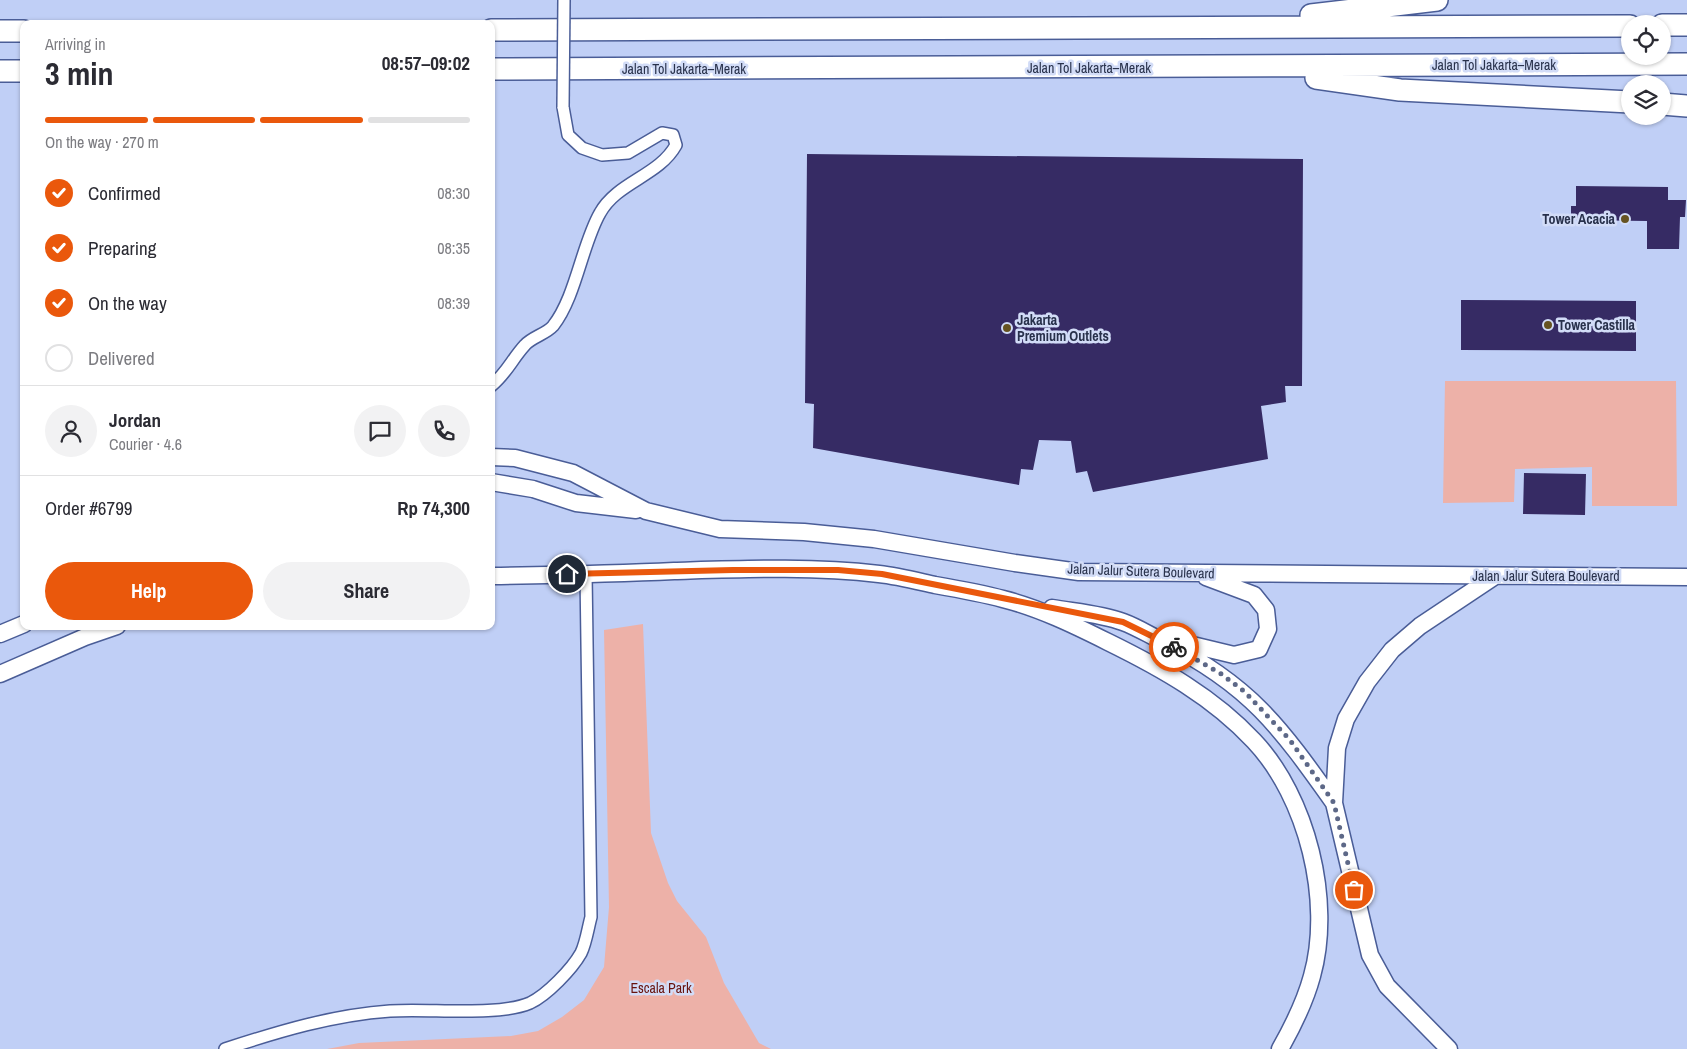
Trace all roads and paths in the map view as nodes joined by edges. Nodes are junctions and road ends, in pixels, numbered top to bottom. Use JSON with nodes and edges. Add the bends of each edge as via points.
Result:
{"nodes":[{"id":1,"x":564,"y":0,"type":"edge"},
{"id":2,"x":1437,"y":0,"type":"edge"},
{"id":3,"x":1687,"y":25,"type":"edge"},
{"id":4,"x":1621,"y":26,"type":"edge"},
{"id":5,"x":1671,"y":26,"type":"edge"},
{"id":6,"x":1216,"y":27,"type":"junction"},
{"id":7,"x":495,"y":30,"type":"edge"},
{"id":8,"x":0,"y":31,"type":"edge"},
{"id":9,"x":20,"y":31,"type":"edge"},
{"id":10,"x":1687,"y":64,"type":"edge"},
{"id":11,"x":1248,"y":68,"type":"junction"},
{"id":12,"x":495,"y":69,"type":"edge"},
{"id":13,"x":0,"y":71,"type":"edge"},
{"id":14,"x":20,"y":71,"type":"edge"},
{"id":15,"x":1621,"y":102,"type":"edge"},
{"id":16,"x":1671,"y":105,"type":"edge"},
{"id":17,"x":1687,"y":106,"type":"edge"},
{"id":18,"x":495,"y":383,"type":"edge"},
{"id":19,"x":495,"y":457,"type":"edge"},
{"id":20,"x":495,"y":483,"type":"edge"},
{"id":21,"x":646,"y":511,"type":"junction"},
{"id":22,"x":1164,"y":573,"type":"junction"},
{"id":23,"x":586,"y":574,"type":"junction"},
{"id":24,"x":495,"y":576,"type":"edge"},
{"id":25,"x":1495,"y":576,"type":"junction"},
{"id":26,"x":1687,"y":577,"type":"edge"},
{"id":27,"x":1004,"y":599,"type":"junction"},
{"id":28,"x":1123,"y":622,"type":"junction"},
{"id":29,"x":20,"y":626,"type":"edge"},
{"id":30,"x":105,"y":630,"type":"edge"},
{"id":31,"x":0,"y":634,"type":"edge"},
{"id":32,"x":0,"y":674,"type":"edge"},
{"id":33,"x":1334,"y":803,"type":"junction"},
{"id":34,"x":225,"y":1049,"type":"edge"},
{"id":35,"x":1280,"y":1049,"type":"edge"},
{"id":36,"x":1449,"y":1049,"type":"edge"}],
"edges":[{"from":1,"to":18,"type":"street","bridge":true,"via":[[563,107],[568,135],[582,148],[602,155],[628,153],[662,133],[672,136],[676,145],[670,155],[642,178],[615,194],[600,213],[572,286],[552,326],[525,345],[505,375]]},
{"from":2,"to":6,"type":"highway"},
{"from":3,"to":5,"type":"highway"},
{"from":4,"to":6,"type":"highway"},
{"from":6,"to":7,"type":"highway"},
{"from":8,"to":9,"type":"highway"},
{"from":10,"to":11,"type":"highway","name":"Jalan Tol Jakarta–Merak"},
{"from":11,"to":12,"type":"highway","name":"Jalan Tol Jakarta–Merak"},
{"from":11,"to":15,"type":"highway","via":[[1400,90]]},
{"from":13,"to":14,"type":"highway"},
{"from":16,"to":17,"type":"highway"},
{"from":19,"to":21,"type":"main road","name":"Jalan Jalur Sutera Boulevard","via":[[514,458],[573,474]]},
{"from":20,"to":21,"type":"main road","via":[[533,489],[576,503]]},
{"from":21,"to":22,"type":"main road","name":"Jalan Jalur Sutera Boulevard","via":[[720,529],[874,539],[1078,572]]},
{"from":22,"to":25,"type":"main road","name":"Jalan Jalur Sutera Boulevard"},
{"from":22,"to":28,"type":"main road","via":[[1206,577],[1254,595],[1266,610],[1268,629],[1259,649],[1234,655],[1193,646]]},
{"from":23,"to":24,"type":"main road"},
{"from":23,"to":27,"type":"main road","via":[[838,570],[882,574]]},
{"from":23,"to":34,"type":"street","via":[[592,917],[581,952],[571,966],[561,979],[530,1002],[496,1010],[391,1011],[337,1017],[285,1029]]},
{"from":25,"to":26,"type":"main road","name":"Jalan Jalur Sutera Boulevard"},
{"from":25,"to":33,"type":"main road","via":[[1420,626],[1392,650],[1367,682],[1346,719],[1337,748]]},
{"from":27,"to":28,"type":"main road"},
{"from":27,"to":35,"type":"main road","via":[[1068,622],[1150,663],[1189,687],[1255,742],[1279,775],[1300,818],[1318,887],[1320,924],[1313,975],[1297,1018]]},
{"from":28,"to":33,"type":"main road","via":[[1196,659],[1245,692],[1290,740]]},
{"from":29,"to":31,"type":"main road"},
{"from":30,"to":32,"type":"main road"},
{"from":33,"to":36,"type":"main road","via":[[1364,933],[1378,971],[1399,999]]}]}
